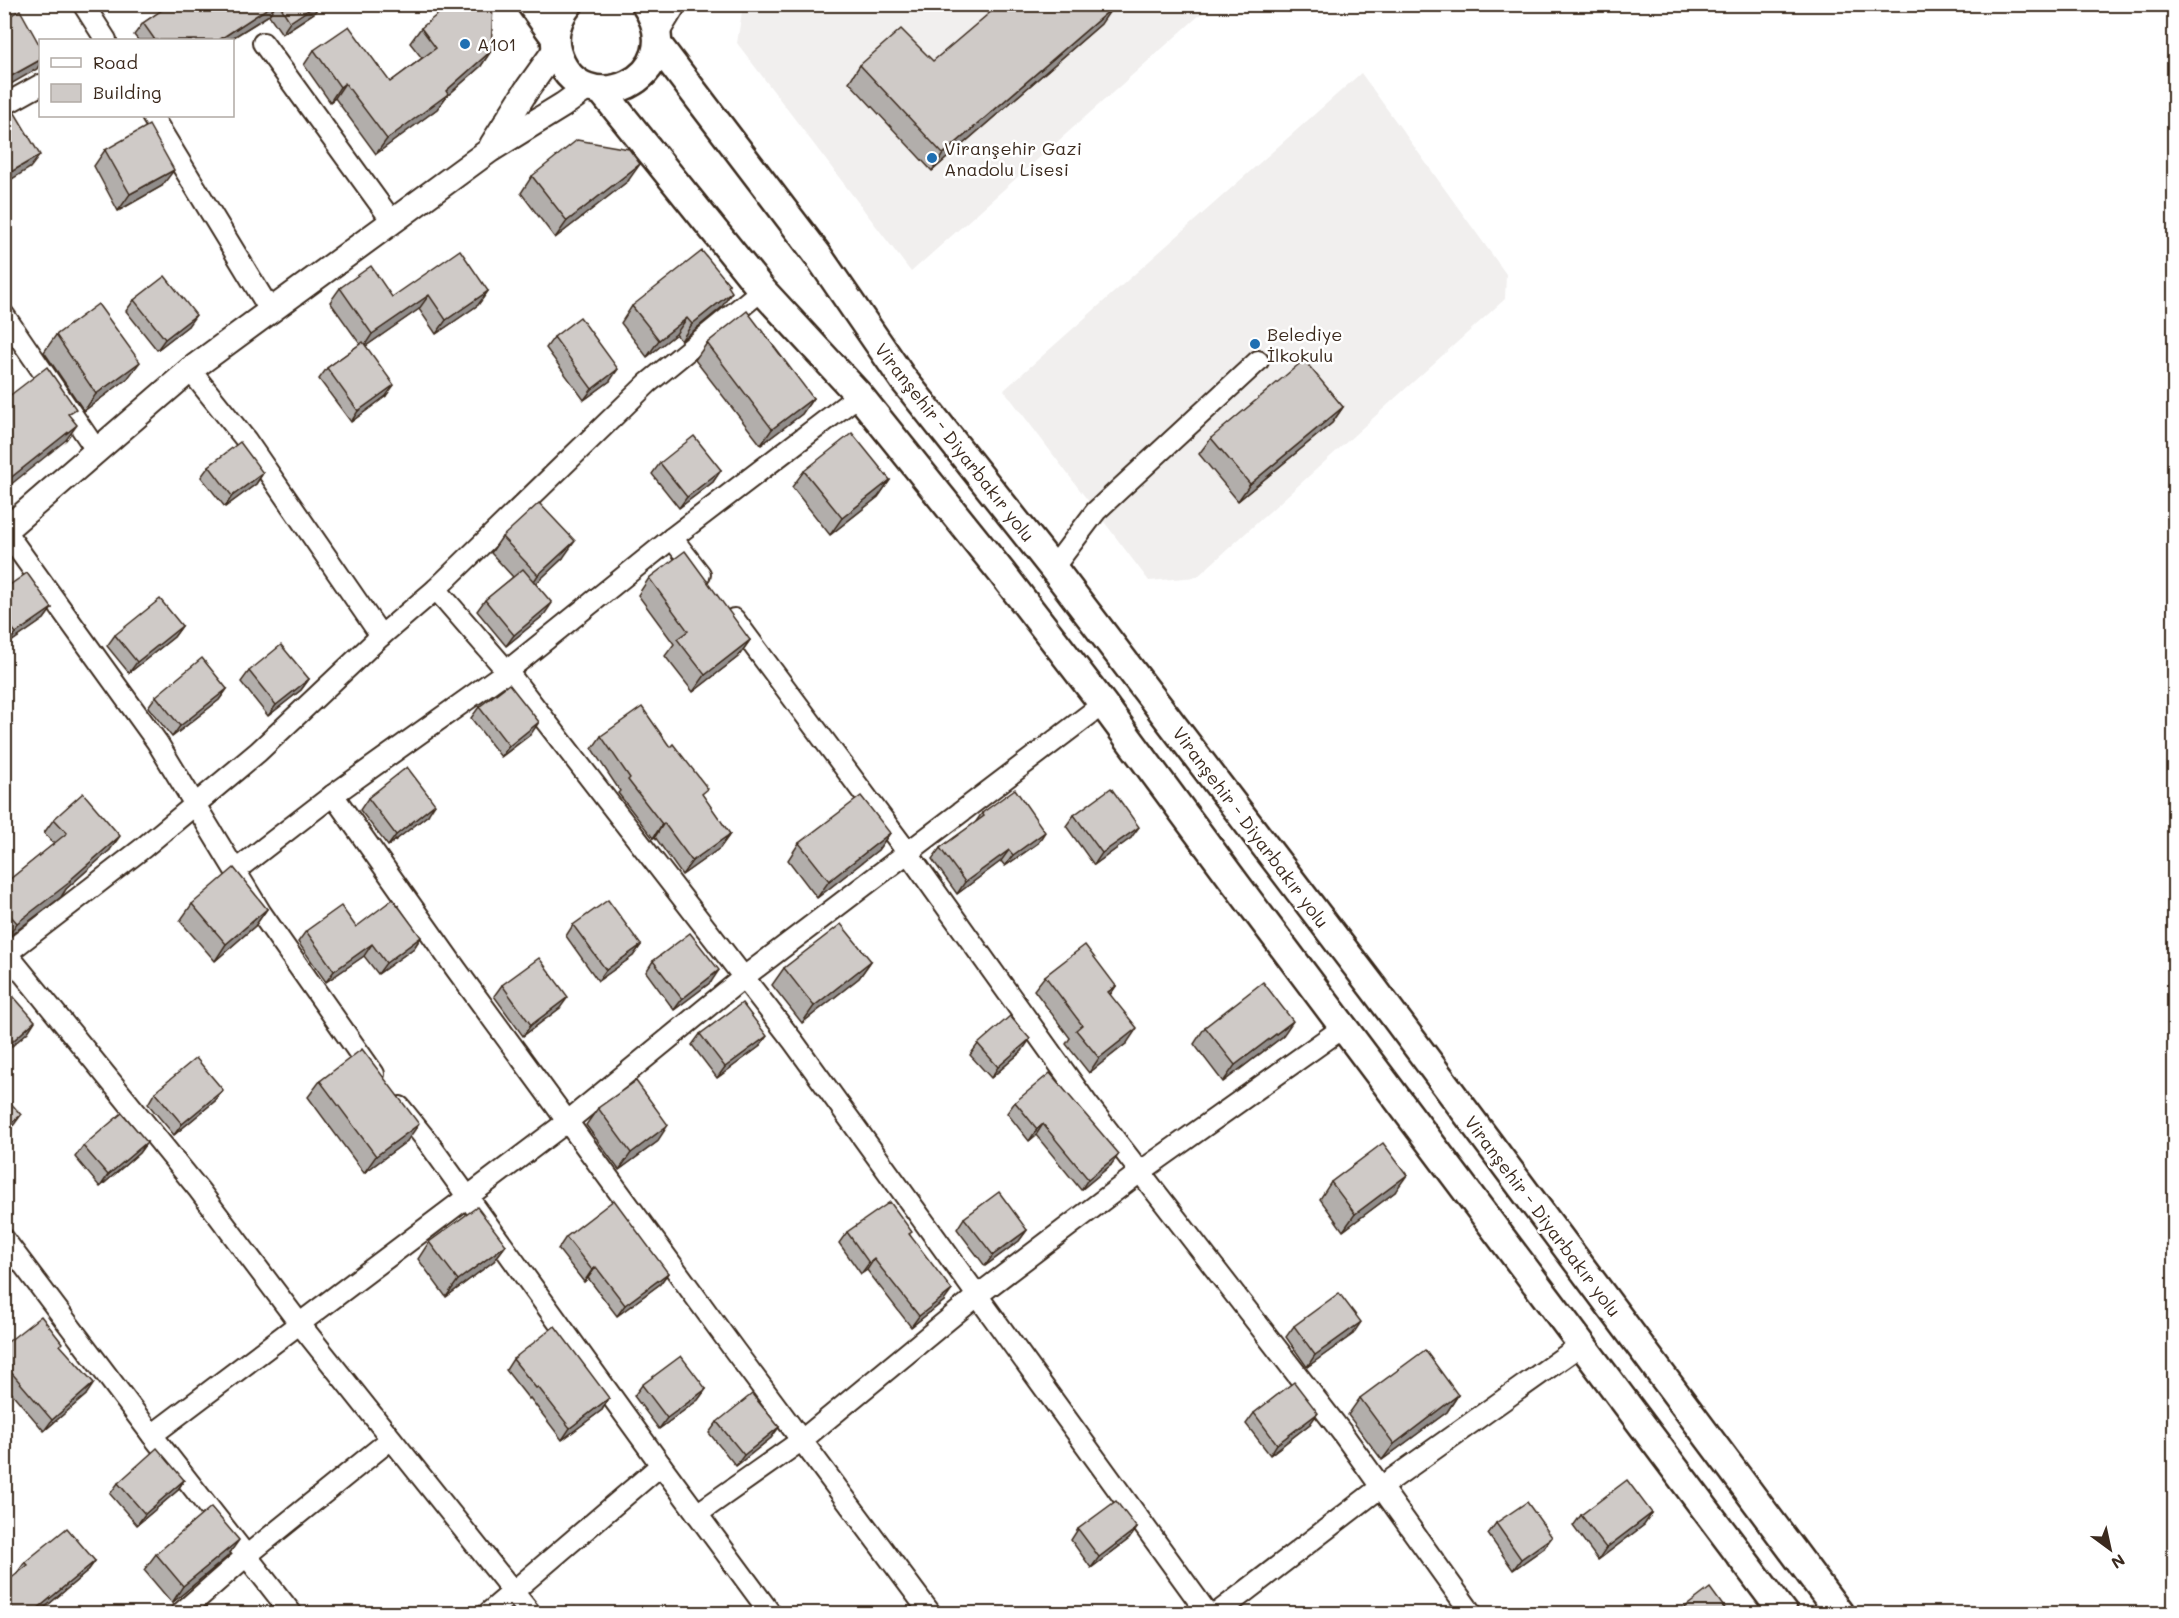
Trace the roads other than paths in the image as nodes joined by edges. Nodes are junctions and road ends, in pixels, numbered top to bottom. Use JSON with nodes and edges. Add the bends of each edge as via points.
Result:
{"nodes":[{"id":1,"x":83,"y":4,"type":"edge"},
{"id":2,"x":531,"y":4,"type":"edge"},
{"id":3,"x":569,"y":4,"type":"edge"},
{"id":4,"x":645,"y":4,"type":"edge"},
{"id":5,"x":674,"y":4,"type":"edge"},
{"id":6,"x":657,"y":38,"type":"junction"},
{"id":7,"x":105,"y":39,"type":"edge"},
{"id":8,"x":263,"y":43,"type":"dead end"},
{"id":9,"x":555,"y":43,"type":"junction"},
{"id":10,"x":39,"y":87,"type":"edge"},
{"id":11,"x":595,"y":89,"type":"junction"},
{"id":12,"x":4,"y":105,"type":"edge"},
{"id":13,"x":153,"y":117,"type":"edge"},
{"id":14,"x":490,"y":150,"type":"junction"},
{"id":15,"x":392,"y":221,"type":"junction"},
{"id":16,"x":762,"y":290,"type":"junction"},
{"id":17,"x":270,"y":310,"type":"junction"},
{"id":18,"x":4,"y":315,"type":"edge"},
{"id":19,"x":1258,"y":361,"type":"dead end"},
{"id":20,"x":190,"y":370,"type":"junction"},
{"id":21,"x":859,"y":395,"type":"junction"},
{"id":22,"x":97,"y":451,"type":"junction"},
{"id":23,"x":5,"y":531,"type":"edge"},
{"id":24,"x":672,"y":538,"type":"junction"},
{"id":25,"x":1053,"y":568,"type":"junction"},
{"id":26,"x":708,"y":585,"type":"edge"},
{"id":27,"x":436,"y":589,"type":"junction"},
{"id":28,"x":723,"y":604,"type":"edge"},
{"id":29,"x":381,"y":636,"type":"junction"},
{"id":30,"x":507,"y":671,"type":"junction"},
{"id":31,"x":1103,"y":704,"type":"junction"},
{"id":32,"x":333,"y":795,"type":"junction"},
{"id":33,"x":196,"y":805,"type":"junction"},
{"id":34,"x":908,"y":853,"type":"junction"},
{"id":35,"x":236,"y":870,"type":"junction"},
{"id":36,"x":6,"y":952,"type":"edge"},
{"id":37,"x":744,"y":977,"type":"junction"},
{"id":38,"x":1344,"y":1027,"type":"junction"},
{"id":39,"x":568,"y":1121,"type":"junction"},
{"id":40,"x":1140,"y":1172,"type":"junction"},
{"id":41,"x":468,"y":1197,"type":"junction"},
{"id":42,"x":4,"y":1239,"type":"edge"},
{"id":43,"x":978,"y":1295,"type":"junction"},
{"id":44,"x":298,"y":1323,"type":"junction"},
{"id":45,"x":1582,"y":1344,"type":"junction"},
{"id":46,"x":152,"y":1436,"type":"junction"},
{"id":47,"x":391,"y":1439,"type":"junction"},
{"id":48,"x":802,"y":1440,"type":"junction"},
{"id":49,"x":661,"y":1465,"type":"junction"},
{"id":50,"x":1381,"y":1487,"type":"junction"},
{"id":51,"x":697,"y":1514,"type":"junction"},
{"id":52,"x":245,"y":1557,"type":"junction"},
{"id":53,"x":513,"y":1591,"type":"junction"},
{"id":54,"x":180,"y":1614,"type":"edge"},
{"id":55,"x":292,"y":1614,"type":"edge"},
{"id":56,"x":488,"y":1614,"type":"edge"},
{"id":57,"x":531,"y":1614,"type":"edge"},
{"id":58,"x":771,"y":1614,"type":"edge"},
{"id":59,"x":931,"y":1614,"type":"edge"},
{"id":60,"x":1208,"y":1614,"type":"edge"},
{"id":61,"x":1216,"y":1614,"type":"edge"},
{"id":62,"x":1472,"y":1614,"type":"edge"},
{"id":63,"x":1784,"y":1614,"type":"edge"},
{"id":64,"x":1840,"y":1614,"type":"edge"}],
"edges":[{"from":1,"to":7,"type":"street"},
{"from":2,"to":9,"type":"main road"},
{"from":3,"to":9,"type":"main road","via":[[558,22]]},
{"from":4,"to":6,"type":"main road","name":"Viranşehir - Diyarbakır yolu","via":[[653,17]]},
{"from":5,"to":6,"type":"street"},
{"from":6,"to":11,"type":"main road","via":[[653,60],[645,74],[617,89]]},
{"from":6,"to":25,"type":"main road","name":"Viranşehir - Diyarbakır yolu","via":[[817,254],[903,379]]},
{"from":8,"to":15,"type":"street"},
{"from":9,"to":11,"type":"main road","via":[[567,72]]},
{"from":9,"to":14,"type":"street"},
{"from":10,"to":12,"type":"street"},
{"from":11,"to":14,"type":"street"},
{"from":11,"to":16,"type":"main road"},
{"from":13,"to":17,"type":"street"},
{"from":14,"to":15,"type":"street"},
{"from":15,"to":17,"type":"street"},
{"from":16,"to":21,"type":"main road"},
{"from":16,"to":27,"type":"street","via":[[648,383]]},
{"from":17,"to":20,"type":"street"},
{"from":18,"to":22,"type":"street"},
{"from":19,"to":25,"type":"street","via":[[1095,511]]},
{"from":20,"to":22,"type":"street"},
{"from":20,"to":29,"type":"street","via":[[246,441]]},
{"from":21,"to":24,"type":"street"},
{"from":21,"to":31,"type":"main road"},
{"from":22,"to":23,"type":"street"},
{"from":23,"to":33,"type":"street","via":[[158,742]]},
{"from":24,"to":26,"type":"street"},
{"from":24,"to":30,"type":"street"},
{"from":25,"to":64,"type":"main road","name":"Viranşehir - Diyarbakır yolu","via":[[1366,979]]},
{"from":27,"to":29,"type":"street"},
{"from":27,"to":30,"type":"street"},
{"from":28,"to":34,"type":"street"},
{"from":29,"to":33,"type":"street"},
{"from":30,"to":32,"type":"street"},
{"from":30,"to":37,"type":"street"},
{"from":31,"to":34,"type":"street"},
{"from":31,"to":38,"type":"main road"},
{"from":32,"to":35,"type":"street"},
{"from":32,"to":39,"type":"street"},
{"from":33,"to":35,"type":"street"},
{"from":33,"to":36,"type":"street"},
{"from":34,"to":37,"type":"street"},
{"from":34,"to":40,"type":"street"},
{"from":35,"to":41,"type":"street","via":[[365,1064]]},
{"from":36,"to":44,"type":"street","via":[[199,1190]]},
{"from":37,"to":39,"type":"street"},
{"from":37,"to":43,"type":"street"},
{"from":38,"to":40,"type":"street"},
{"from":38,"to":45,"type":"main road"},
{"from":39,"to":41,"type":"street"},
{"from":39,"to":48,"type":"street"},
{"from":40,"to":43,"type":"street"},
{"from":40,"to":50,"type":"street"},
{"from":41,"to":44,"type":"street"},
{"from":41,"to":49,"type":"street"},
{"from":42,"to":46,"type":"street"},
{"from":43,"to":48,"type":"street"},
{"from":43,"to":60,"type":"street"},
{"from":44,"to":46,"type":"street"},
{"from":44,"to":47,"type":"street"},
{"from":45,"to":50,"type":"street"},
{"from":45,"to":63,"type":"main road"},
{"from":46,"to":52,"type":"street"},
{"from":47,"to":52,"type":"street"},
{"from":47,"to":53,"type":"street"},
{"from":48,"to":51,"type":"street"},
{"from":48,"to":59,"type":"street"},
{"from":49,"to":51,"type":"street"},
{"from":49,"to":53,"type":"street"},
{"from":50,"to":61,"type":"street"},
{"from":50,"to":62,"type":"street"},
{"from":51,"to":58,"type":"street"},
{"from":52,"to":54,"type":"street"},
{"from":52,"to":55,"type":"street"},
{"from":53,"to":56,"type":"street"},
{"from":53,"to":57,"type":"street"}]}
